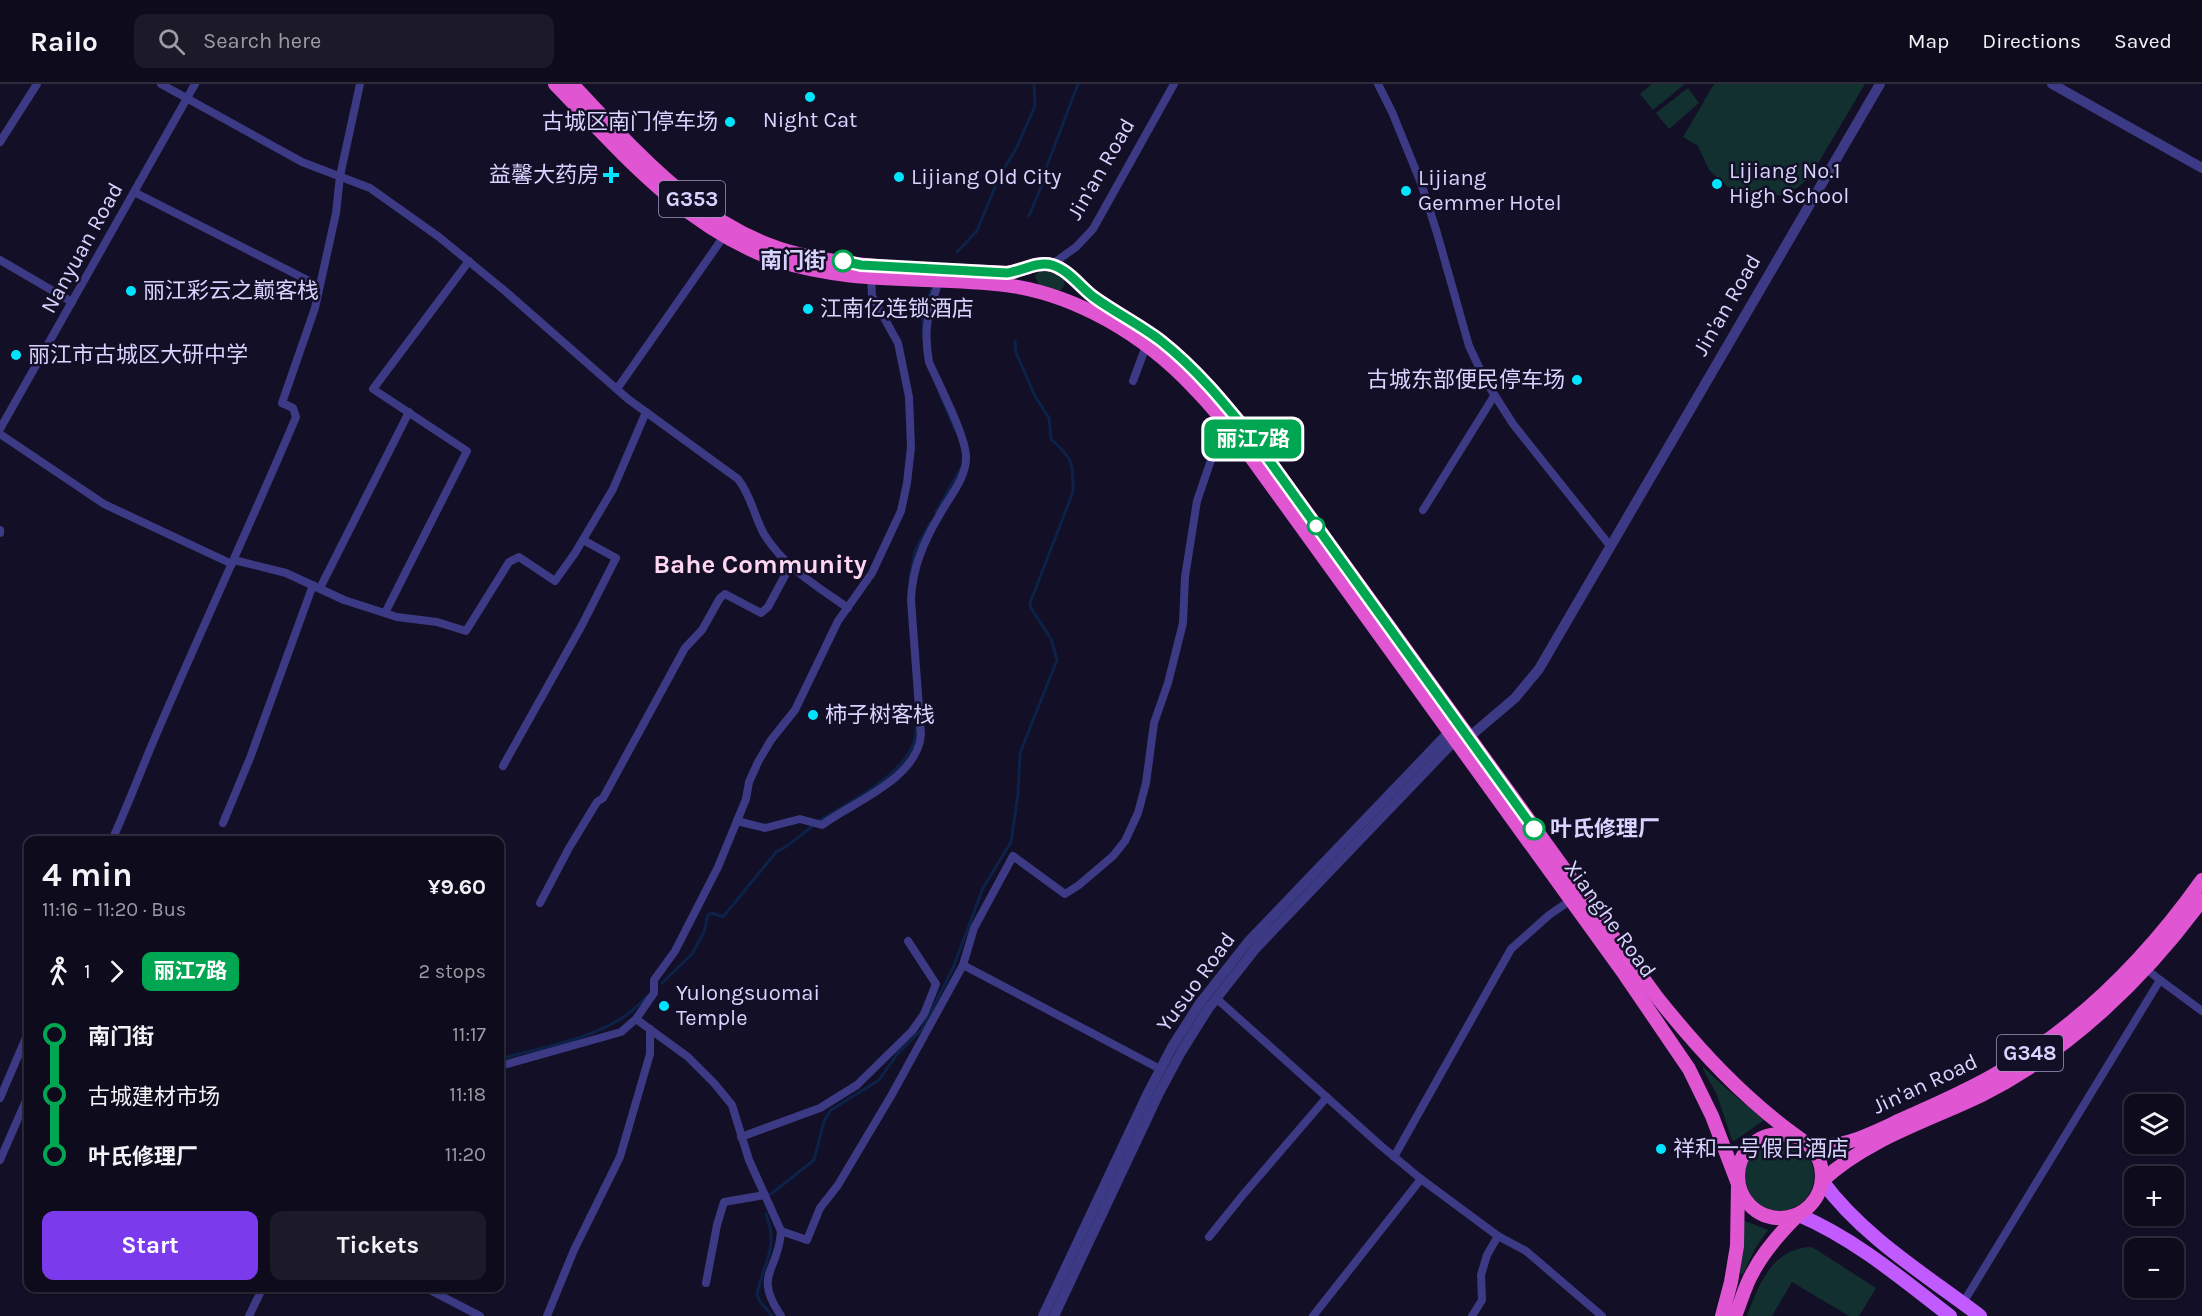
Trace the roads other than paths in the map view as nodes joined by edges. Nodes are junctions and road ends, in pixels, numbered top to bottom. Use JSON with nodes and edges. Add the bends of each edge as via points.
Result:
{"nodes":[{"id":1,"x":37,"y":84,"type":"edge"},
{"id":2,"x":161,"y":84,"type":"edge"},
{"id":3,"x":195,"y":84,"type":"edge"},
{"id":4,"x":360,"y":84,"type":"edge"},
{"id":5,"x":555,"y":84,"type":"edge"},
{"id":6,"x":572,"y":84,"type":"edge"},
{"id":7,"x":1174,"y":84,"type":"edge"},
{"id":8,"x":1378,"y":84,"type":"edge"},
{"id":9,"x":1880,"y":84,"type":"edge"},
{"id":10,"x":2052,"y":84,"type":"edge"},
{"id":11,"x":187,"y":98,"type":"junction"},
{"id":12,"x":0,"y":142,"type":"edge"},
{"id":13,"x":2202,"y":168,"type":"edge"},
{"id":14,"x":340,"y":176,"type":"junction"},
{"id":15,"x":134,"y":192,"type":"junction"},
{"id":16,"x":724,"y":236,"type":"junction"},
{"id":17,"x":0,"y":260,"type":"edge"},
{"id":18,"x":469,"y":261,"type":"junction"},
{"id":19,"x":1051,"y":265,"type":"junction"},
{"id":20,"x":1028,"y":268,"type":"junction"},
{"id":21,"x":871,"y":277,"type":"junction"},
{"id":22,"x":1073,"y":279,"type":"junction"},
{"id":23,"x":939,"y":281,"type":"junction"},
{"id":24,"x":319,"y":286,"type":"junction"},
{"id":25,"x":1029,"y":290,"type":"junction"},
{"id":26,"x":1063,"y":301,"type":"junction"},
{"id":27,"x":72,"y":302,"type":"junction"},
{"id":28,"x":1146,"y":346,"type":"junction"},
{"id":29,"x":1133,"y":381,"type":"dead end"},
{"id":30,"x":616,"y":389,"type":"junction"},
{"id":31,"x":1494,"y":396,"type":"junction"},
{"id":32,"x":408,"y":412,"type":"junction"},
{"id":33,"x":646,"y":412,"type":"junction"},
{"id":34,"x":0,"y":431,"type":"edge"},
{"id":35,"x":1236,"y":437,"type":"junction"},
{"id":36,"x":1423,"y":510,"type":"dead end"},
{"id":37,"x":583,"y":540,"type":"junction"},
{"id":38,"x":1611,"y":547,"type":"junction"},
{"id":39,"x":233,"y":562,"type":"junction"},
{"id":40,"x":790,"y":566,"type":"junction"},
{"id":41,"x":317,"y":587,"type":"junction"},
{"id":42,"x":848,"y":608,"type":"junction"},
{"id":43,"x":385,"y":613,"type":"junction"},
{"id":44,"x":1459,"y":733,"type":"junction"},
{"id":45,"x":503,"y":766,"type":"dead end"},
{"id":46,"x":737,"y":821,"type":"junction"},
{"id":47,"x":223,"y":823,"type":"dead end"},
{"id":48,"x":114,"y":836,"type":"edge"},
{"id":49,"x":2202,"y":880,"type":"edge"},
{"id":50,"x":1571,"y":900,"type":"junction"},
{"id":51,"x":2202,"y":900,"type":"edge"},
{"id":52,"x":540,"y":903,"type":"dead end"},
{"id":53,"x":908,"y":941,"type":"dead end"},
{"id":54,"x":963,"y":965,"type":"junction"},
{"id":55,"x":2145,"y":968,"type":"junction"},
{"id":56,"x":2160,"y":980,"type":"junction"},
{"id":57,"x":1216,"y":998,"type":"junction"},
{"id":58,"x":2202,"y":1011,"type":"edge"},
{"id":59,"x":636,"y":1019,"type":"junction"},
{"id":60,"x":650,"y":1029,"type":"junction"},
{"id":61,"x":24,"y":1042,"type":"edge"},
{"id":62,"x":504,"y":1065,"type":"edge"},
{"id":63,"x":1160,"y":1069,"type":"junction"},
{"id":64,"x":1327,"y":1097,"type":"junction"},
{"id":65,"x":0,"y":1098,"type":"edge"},
{"id":66,"x":24,"y":1105,"type":"edge"},
{"id":67,"x":741,"y":1137,"type":"junction"},
{"id":68,"x":1803,"y":1140,"type":"junction"},
{"id":69,"x":1394,"y":1157,"type":"junction"},
{"id":70,"x":0,"y":1160,"type":"edge"},
{"id":71,"x":1421,"y":1179,"type":"junction"},
{"id":72,"x":1822,"y":1180,"type":"junction"},
{"id":73,"x":1738,"y":1184,"type":"junction"},
{"id":74,"x":765,"y":1195,"type":"junction"},
{"id":75,"x":1798,"y":1215,"type":"junction"},
{"id":76,"x":781,"y":1231,"type":"junction"},
{"id":77,"x":1498,"y":1236,"type":"junction"},
{"id":78,"x":1209,"y":1237,"type":"dead end"},
{"id":79,"x":706,"y":1283,"type":"dead end"},
{"id":80,"x":260,"y":1292,"type":"edge"},
{"id":81,"x":434,"y":1292,"type":"edge"},
{"id":82,"x":1963,"y":1303,"type":"junction"},
{"id":83,"x":249,"y":1316,"type":"edge"},
{"id":84,"x":480,"y":1316,"type":"edge"},
{"id":85,"x":547,"y":1316,"type":"edge"},
{"id":86,"x":781,"y":1316,"type":"edge"},
{"id":87,"x":1043,"y":1316,"type":"edge"},
{"id":88,"x":1054,"y":1316,"type":"edge"},
{"id":89,"x":1313,"y":1316,"type":"edge"},
{"id":90,"x":1472,"y":1316,"type":"edge"},
{"id":91,"x":1602,"y":1316,"type":"edge"},
{"id":92,"x":1722,"y":1316,"type":"edge"},
{"id":93,"x":1735,"y":1316,"type":"edge"},
{"id":94,"x":1950,"y":1316,"type":"edge"},
{"id":95,"x":1980,"y":1316,"type":"edge"}],
"edges":[{"from":1,"to":12,"type":"street"},
{"from":2,"to":11,"type":"street"},
{"from":3,"to":11,"type":"street","name":"Nanyuan Road"},
{"from":4,"to":14,"type":"street"},
{"from":5,"to":16,"type":"highway","name":"Xianghe Road","number":"G353","via":[[654,184]]},
{"from":6,"to":20,"type":"highway","number":"G353","via":[[679,189],[718,219],[760,240],[798,254],[861,265],[1007,273]]},
{"from":7,"to":19,"type":"street","name":"Jin'an Road","via":[[1093,229]]},
{"from":8,"to":31,"type":"street","via":[[1421,183],[1469,346]]},
{"from":9,"to":38,"type":"street","name":"Jin'an Road"},
{"from":10,"to":13,"type":"street"},
{"from":11,"to":14,"type":"street","via":[[302,162]]},
{"from":11,"to":15,"type":"street","name":"Nanyuan Road"},
{"from":14,"to":18,"type":"street","via":[[370,188]]},
{"from":14,"to":24,"type":"street","via":[[336,213]]},
{"from":15,"to":24,"type":"street"},
{"from":15,"to":27,"type":"street","name":"Nanyuan Road"},
{"from":16,"to":21,"type":"highway","name":"Xianghe Road","number":"G353","via":[[795,266]]},
{"from":16,"to":30,"type":"street"},
{"from":17,"to":27,"type":"street"},
{"from":18,"to":30,"type":"street"},
{"from":18,"to":32,"type":"street","via":[[373,389]]},
{"from":19,"to":20,"type":"highway","number":"G353"},
{"from":19,"to":22,"type":"highway","name":"Xianghe Road","number":"G353"},
{"from":20,"to":25,"type":"highway","via":[[1024,278]]},
{"from":21,"to":23,"type":"highway","name":"Xianghe Road","number":"G353"},
{"from":21,"to":42,"type":"street","via":[[872,296],[898,343],[909,397],[911,447],[901,511],[872,573]]},
{"from":22,"to":26,"type":"highway"},
{"from":22,"to":44,"type":"highway","name":"Xianghe Road","number":"G353","via":[[1158,339],[1214,390],[1258,445]]},
{"from":23,"to":25,"type":"highway","name":"Xianghe Road","number":"G353"},
{"from":23,"to":46,"type":"street","via":[[927,316],[927,350],[966,456],[961,477],[921,550],[912,581],[921,735],[915,756],[897,777],[822,825],[800,819],[765,828]]},
{"from":24,"to":39,"type":"street","via":[[282,403],[293,408],[296,417]]},
{"from":25,"to":26,"type":"highway","name":"Xianghe Road","number":"G353"},
{"from":26,"to":28,"type":"highway","name":"Xianghe Road","number":"G353","via":[[1105,319]]},
{"from":27,"to":34,"type":"street","name":"Nanyuan Road"},
{"from":28,"to":29,"type":"street"},
{"from":28,"to":35,"type":"highway","name":"Xianghe Road","number":"G353","via":[[1192,386]]},
{"from":30,"to":33,"type":"street"},
{"from":31,"to":36,"type":"street"},
{"from":31,"to":38,"type":"street"},
{"from":32,"to":41,"type":"street"},
{"from":32,"to":43,"type":"street","via":[[467,451]]},
{"from":33,"to":37,"type":"street","via":[[613,489]]},
{"from":33,"to":40,"type":"street","via":[[738,479],[763,531]]},
{"from":34,"to":39,"type":"street","via":[[104,504]]},
{"from":35,"to":44,"type":"highway","name":"Xianghe Road","number":"G353"},
{"from":35,"to":54,"type":"street","via":[[1211,460],[1197,501],[1185,577],[1183,623],[1154,723],[1142,799],[1129,834],[1113,856],[1065,894],[1013,856],[974,928]]},
{"from":37,"to":43,"type":"street","via":[[555,581],[519,557],[511,560],[466,631]]},
{"from":37,"to":45,"type":"street","via":[[616,558]]},
{"from":38,"to":44,"type":"street","name":"Jin'an Road","via":[[1531,680],[1515,698]]},
{"from":39,"to":41,"type":"street","via":[[286,573]]},
{"from":39,"to":48,"type":"street"},
{"from":40,"to":42,"type":"street"},
{"from":40,"to":52,"type":"street","via":[[761,614],[725,594],[720,598],[705,626],[685,648]]},
{"from":41,"to":43,"type":"street"},
{"from":41,"to":47,"type":"street"},
{"from":42,"to":46,"type":"street","via":[[795,710],[758,762]]},
{"from":44,"to":50,"type":"highway","name":"Xianghe Road","number":"G353"},
{"from":44,"to":57,"type":"street","name":"Yusuo Road","via":[[1256,948]]},
{"from":44,"to":63,"type":"street","name":"Yusuo Road","via":[[1248,942],[1200,1003]]},
{"from":44,"to":68,"type":"highway","name":"Xianghe Road","number":"G353","via":[[1678,1024],[1741,1092]]},
{"from":46,"to":59,"type":"street","via":[[702,900],[675,951],[654,980],[654,993]]},
{"from":49,"to":68,"type":"highway","name":"Jin'an Road","number":"G348","via":[[2125,974],[2061,1030],[2019,1060],[1978,1084],[1852,1141],[1828,1146]]},
{"from":50,"to":69,"type":"street","via":[[1511,950]]},
{"from":50,"to":73,"type":"highway","name":"Xianghe Road","number":"G353","via":[[1684,1062],[1705,1100]]},
{"from":51,"to":55,"type":"highway","name":"Jin'an Road","number":"G348"},
{"from":53,"to":67,"type":"street","via":[[936,984],[912,1031],[844,1094],[820,1108]]},
{"from":54,"to":63,"type":"street"},
{"from":54,"to":76,"type":"street","via":[[891,1096],[820,1208],[807,1240]]},
{"from":55,"to":56,"type":"street"},
{"from":55,"to":72,"type":"highway","name":"Jin'an Road","number":"G348","via":[[2075,1033],[2025,1070],[1867,1148]]},
{"from":56,"to":58,"type":"street"},
{"from":56,"to":82,"type":"street"},
{"from":57,"to":64,"type":"street"},
{"from":57,"to":88,"type":"street","name":"Yusuo Road","via":[[1158,1095]]},
{"from":59,"to":60,"type":"street"},
{"from":59,"to":62,"type":"street","via":[[621,1032]]},
{"from":60,"to":67,"type":"street","via":[[688,1057],[714,1083],[732,1105]]},
{"from":60,"to":85,"type":"street","via":[[650,1054],[620,1157],[574,1250]]},
{"from":61,"to":65,"type":"street"},
{"from":63,"to":87,"type":"street","name":"Yusuo Road"},
{"from":64,"to":69,"type":"street"},
{"from":64,"to":78,"type":"street"},
{"from":66,"to":70,"type":"street"},
{"from":67,"to":74,"type":"street"},
{"from":68,"to":72,"type":"highway","via":[[1820,1162]]},
{"from":68,"to":73,"type":"highway","number":"G348","via":[[1776,1134],[1754,1142],[1740,1161]]},
{"from":69,"to":71,"type":"street"},
{"from":71,"to":77,"type":"street"},
{"from":71,"to":89,"type":"street"},
{"from":72,"to":75,"type":"highway","number":"G348","via":[[1816,1200]]},
{"from":72,"to":82,"type":"main road","via":[[1863,1227]]},
{"from":73,"to":75,"type":"highway","via":[[1744,1198],[1761,1214],[1776,1219]]},
{"from":73,"to":92,"type":"highway","number":"G348","via":[[1736,1256]]},
{"from":74,"to":76,"type":"street"},
{"from":74,"to":79,"type":"street","via":[[724,1202]]},
{"from":75,"to":93,"type":"highway","number":"G348","via":[[1751,1274]]},
{"from":75,"to":94,"type":"main road","via":[[1853,1244]]},
{"from":76,"to":86,"type":"street","via":[[767,1284],[771,1301]]},
{"from":77,"to":90,"type":"street","via":[[1486,1256],[1482,1300]]},
{"from":77,"to":91,"type":"street","via":[[1526,1251]]},
{"from":80,"to":83,"type":"street"},
{"from":81,"to":84,"type":"street"},
{"from":82,"to":95,"type":"main road"}]}
